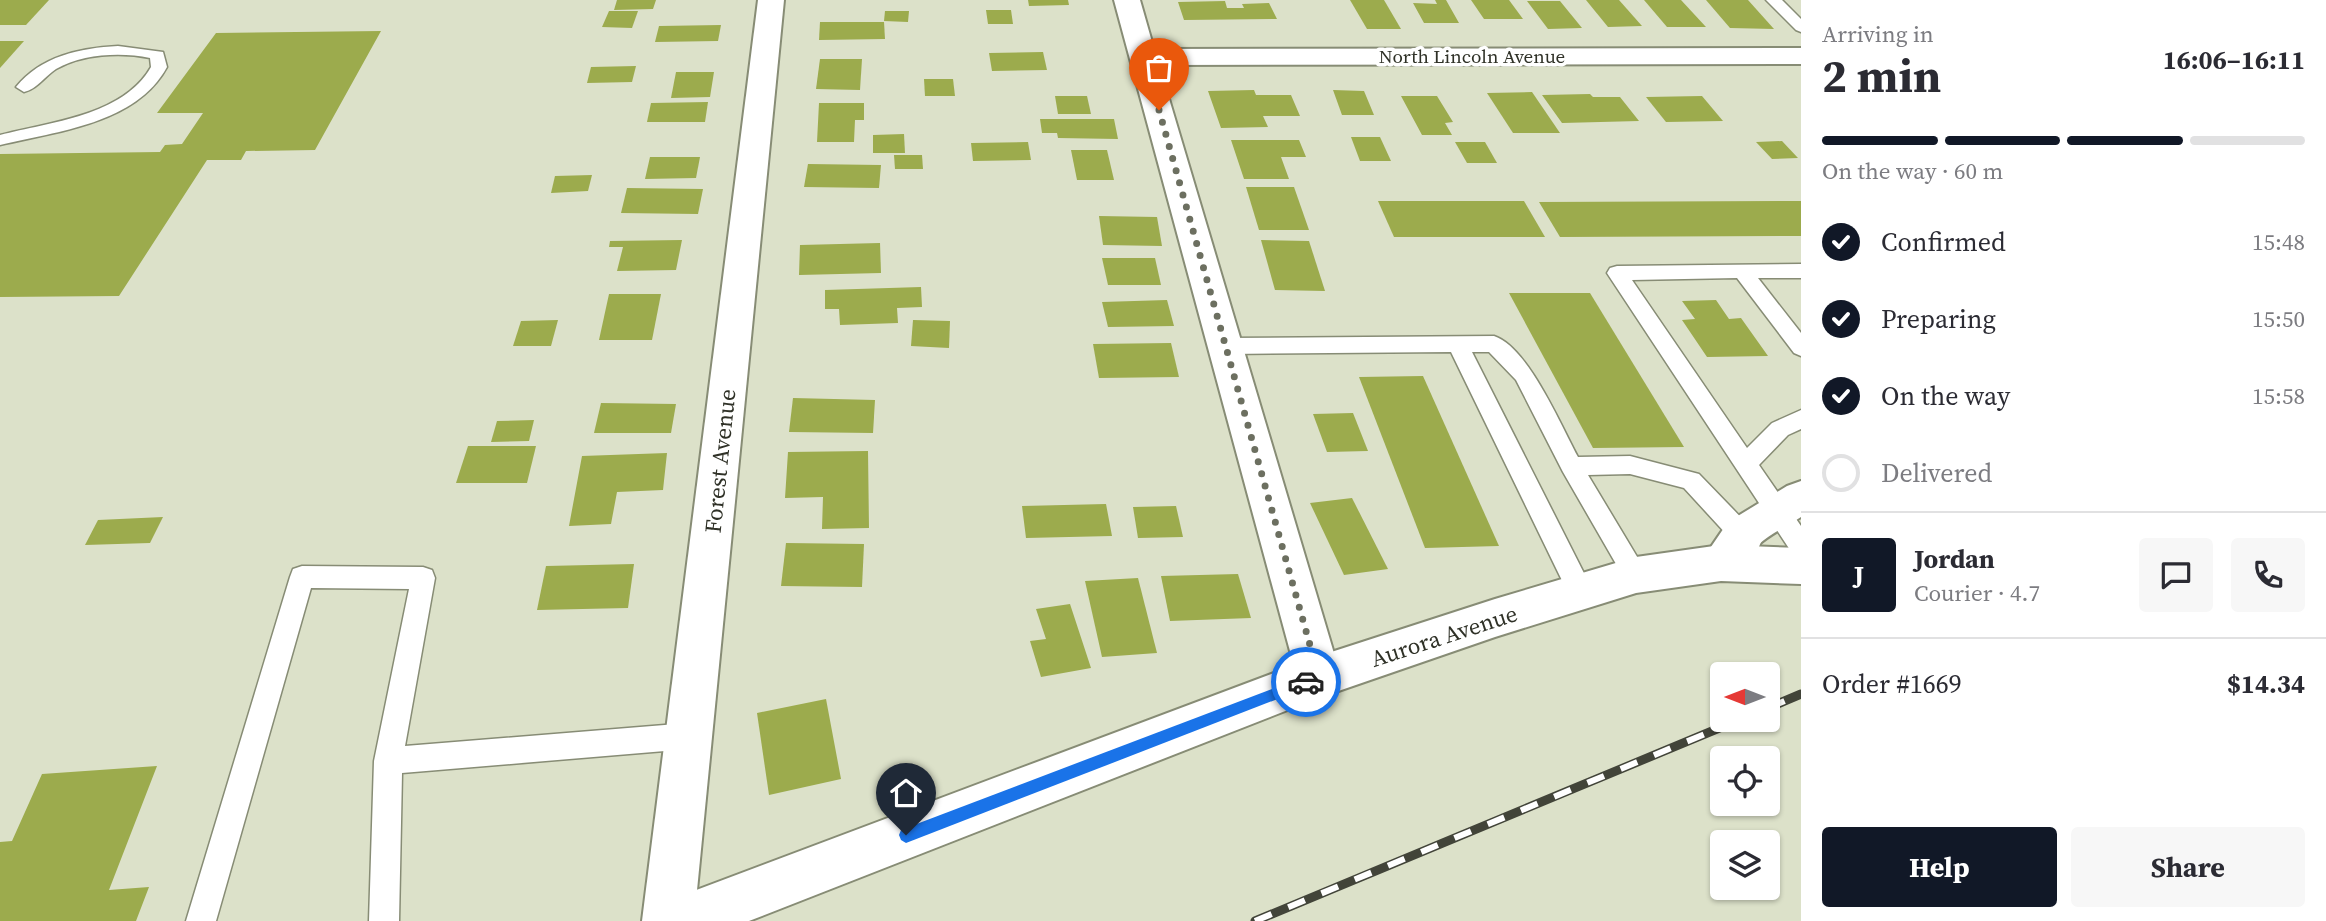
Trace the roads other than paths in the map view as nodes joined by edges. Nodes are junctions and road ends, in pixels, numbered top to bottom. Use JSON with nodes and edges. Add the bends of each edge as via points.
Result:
{"nodes":[{"id":1,"x":771,"y":0,"type":"edge"},
{"id":2,"x":1127,"y":0,"type":"edge"},
{"id":3,"x":1773,"y":0,"type":"edge"},
{"id":4,"x":1801,"y":27,"type":"edge"},
{"id":5,"x":1144,"y":57,"type":"junction"},
{"id":6,"x":1801,"y":57,"type":"edge"},
{"id":7,"x":24,"y":87,"type":"dead end"},
{"id":8,"x":0,"y":140,"type":"edge"},
{"id":9,"x":1742,"y":271,"type":"junction"},
{"id":10,"x":1801,"y":271,"type":"edge"},
{"id":11,"x":1617,"y":273,"type":"joint"},
{"id":12,"x":1458,"y":344,"type":"junction"},
{"id":13,"x":1227,"y":346,"type":"junction"},
{"id":14,"x":1801,"y":348,"type":"edge"},
{"id":15,"x":1801,"y":419,"type":"edge"},
{"id":16,"x":1745,"y":465,"type":"junction"},
{"id":17,"x":1571,"y":466,"type":"junction"},
{"id":18,"x":1788,"y":505,"type":"edge"},
{"id":19,"x":1766,"y":555,"type":"edge"},
{"id":20,"x":1636,"y":575,"type":"junction"},
{"id":21,"x":1581,"y":593,"type":"junction"},
{"id":22,"x":1319,"y":677,"type":"junction"},
{"id":23,"x":689,"y":736,"type":"junction"},
{"id":24,"x":388,"y":761,"type":"junction"},
{"id":25,"x":201,"y":921,"type":"edge"},
{"id":26,"x":384,"y":921,"type":"edge"},
{"id":27,"x":668,"y":921,"type":"edge"},
{"id":28,"x":683,"y":921,"type":"edge"}],
"edges":[{"from":1,"to":23,"type":"street","name":"Forest Avenue"},
{"from":2,"to":5,"type":"street"},
{"from":3,"to":4,"type":"lane"},
{"from":5,"to":6,"type":"street","name":"North Lincoln Avenue"},
{"from":5,"to":13,"type":"street"},
{"from":7,"to":8,"type":"lane","via":[[51,65],[93,52],[139,49],[157,55],[159,67],[145,89],[125,102]]},
{"from":9,"to":10,"type":"lane"},
{"from":9,"to":11,"type":"lane"},
{"from":9,"to":14,"type":"lane"},
{"from":11,"to":16,"type":"lane"},
{"from":12,"to":13,"type":"lane"},
{"from":12,"to":17,"type":"lane","via":[[1493,344],[1524,375]]},
{"from":12,"to":21,"type":"lane"},
{"from":13,"to":22,"type":"street"},
{"from":15,"to":16,"type":"lane","via":[[1780,429]]},
{"from":16,"to":18,"type":"lane"},
{"from":17,"to":19,"type":"lane","via":[[1630,465],[1691,481]]},
{"from":17,"to":20,"type":"lane"},
{"from":18,"to":19,"type":"street","name":"Aurora Avenue"},
{"from":19,"to":20,"type":"street","name":"Aurora Avenue"},
{"from":20,"to":21,"type":"street","name":"Aurora Avenue"},
{"from":21,"to":22,"type":"street","name":"Aurora Avenue"},
{"from":22,"to":28,"type":"street","name":"Aurora Avenue"},
{"from":23,"to":24,"type":"lane"},
{"from":23,"to":27,"type":"street","name":"Forest Avenue"},
{"from":24,"to":25,"type":"lane","via":[[423,578],[302,577]]},
{"from":24,"to":26,"type":"lane"}]}
